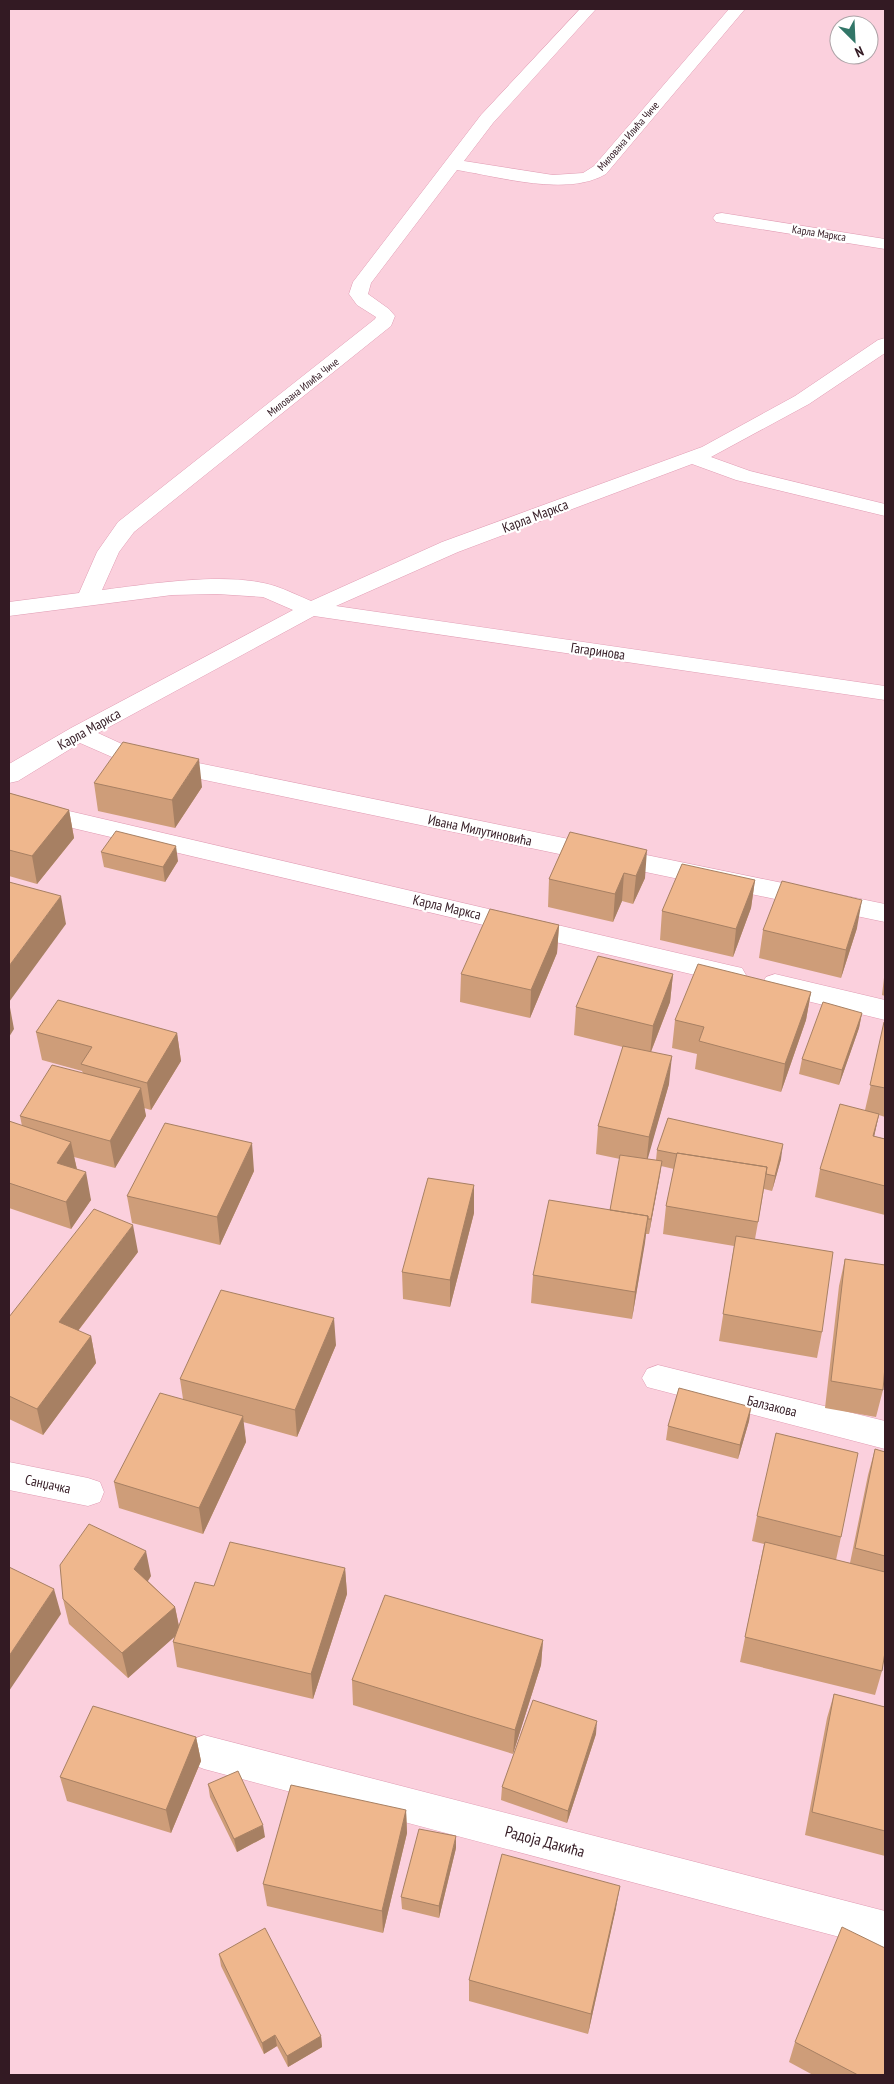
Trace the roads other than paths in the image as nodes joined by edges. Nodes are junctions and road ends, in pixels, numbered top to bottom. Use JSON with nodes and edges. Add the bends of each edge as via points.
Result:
{"nodes":[{"id":1,"x":588,"y":9,"type":"edge"},
{"id":2,"x":737,"y":9,"type":"edge"},
{"id":3,"x":451,"y":164,"type":"junction"},
{"id":4,"x":722,"y":218,"type":"dead end"},
{"id":5,"x":885,"y":244,"type":"edge"},
{"id":6,"x":885,"y":344,"type":"edge"},
{"id":7,"x":692,"y":457,"type":"junction"},
{"id":8,"x":885,"y":510,"type":"edge"},
{"id":9,"x":88,"y":598,"type":"junction"},
{"id":10,"x":9,"y":609,"type":"edge"},
{"id":11,"x":311,"y":610,"type":"junction"},
{"id":12,"x":885,"y":694,"type":"edge"},
{"id":13,"x":79,"y":733,"type":"junction"},
{"id":14,"x":9,"y":775,"type":"edge"},
{"id":15,"x":9,"y":805,"type":"edge"},
{"id":16,"x":885,"y":913,"type":"edge"},
{"id":17,"x":885,"y":1010,"type":"edge"},
{"id":18,"x":658,"y":1378,"type":"dead end"},
{"id":19,"x":885,"y":1435,"type":"edge"},
{"id":20,"x":9,"y":1476,"type":"edge"},
{"id":21,"x":88,"y":1492,"type":"dead end"},
{"id":22,"x":204,"y":1752,"type":"dead end"},
{"id":23,"x":885,"y":1930,"type":"edge"}],
"edges":[{"from":1,"to":3,"type":"street","name":"Милована Илића Чиче","via":[[487,119]]},
{"from":2,"to":3,"type":"street","name":"Милована Илића Чиче","via":[[600,170],[588,177],[553,180]]},
{"from":3,"to":9,"type":"street","name":"Милована Илића Чиче","via":[[357,291],[365,303],[383,312],[386,316],[384,322],[126,527],[114,540],[99,568]]},
{"from":4,"to":5,"type":"street","name":"Карла Маркса"},
{"from":6,"to":7,"type":"street","name":"Карла Маркса","via":[[802,400]]},
{"from":7,"to":8,"type":"street","via":[[743,476]]},
{"from":7,"to":11,"type":"street","name":"Карла Маркса","via":[[450,547]]},
{"from":9,"to":10,"type":"street"},
{"from":9,"to":11,"type":"street","via":[[172,588],[248,588],[268,591]]},
{"from":11,"to":12,"type":"street","name":"Гагаринова"},
{"from":11,"to":13,"type":"street","name":"Карла Маркса"},
{"from":13,"to":14,"type":"street","name":"Карла Маркса"},
{"from":13,"to":16,"type":"street","name":"Ивана Милутиновића","via":[[128,756]]},
{"from":15,"to":17,"type":"street","name":"Карла Маркса"},
{"from":18,"to":19,"type":"street","name":"Балзакова"},
{"from":20,"to":21,"type":"street","name":"Санџачка"},
{"from":22,"to":23,"type":"street","name":"Радоја Дакића"}]}
